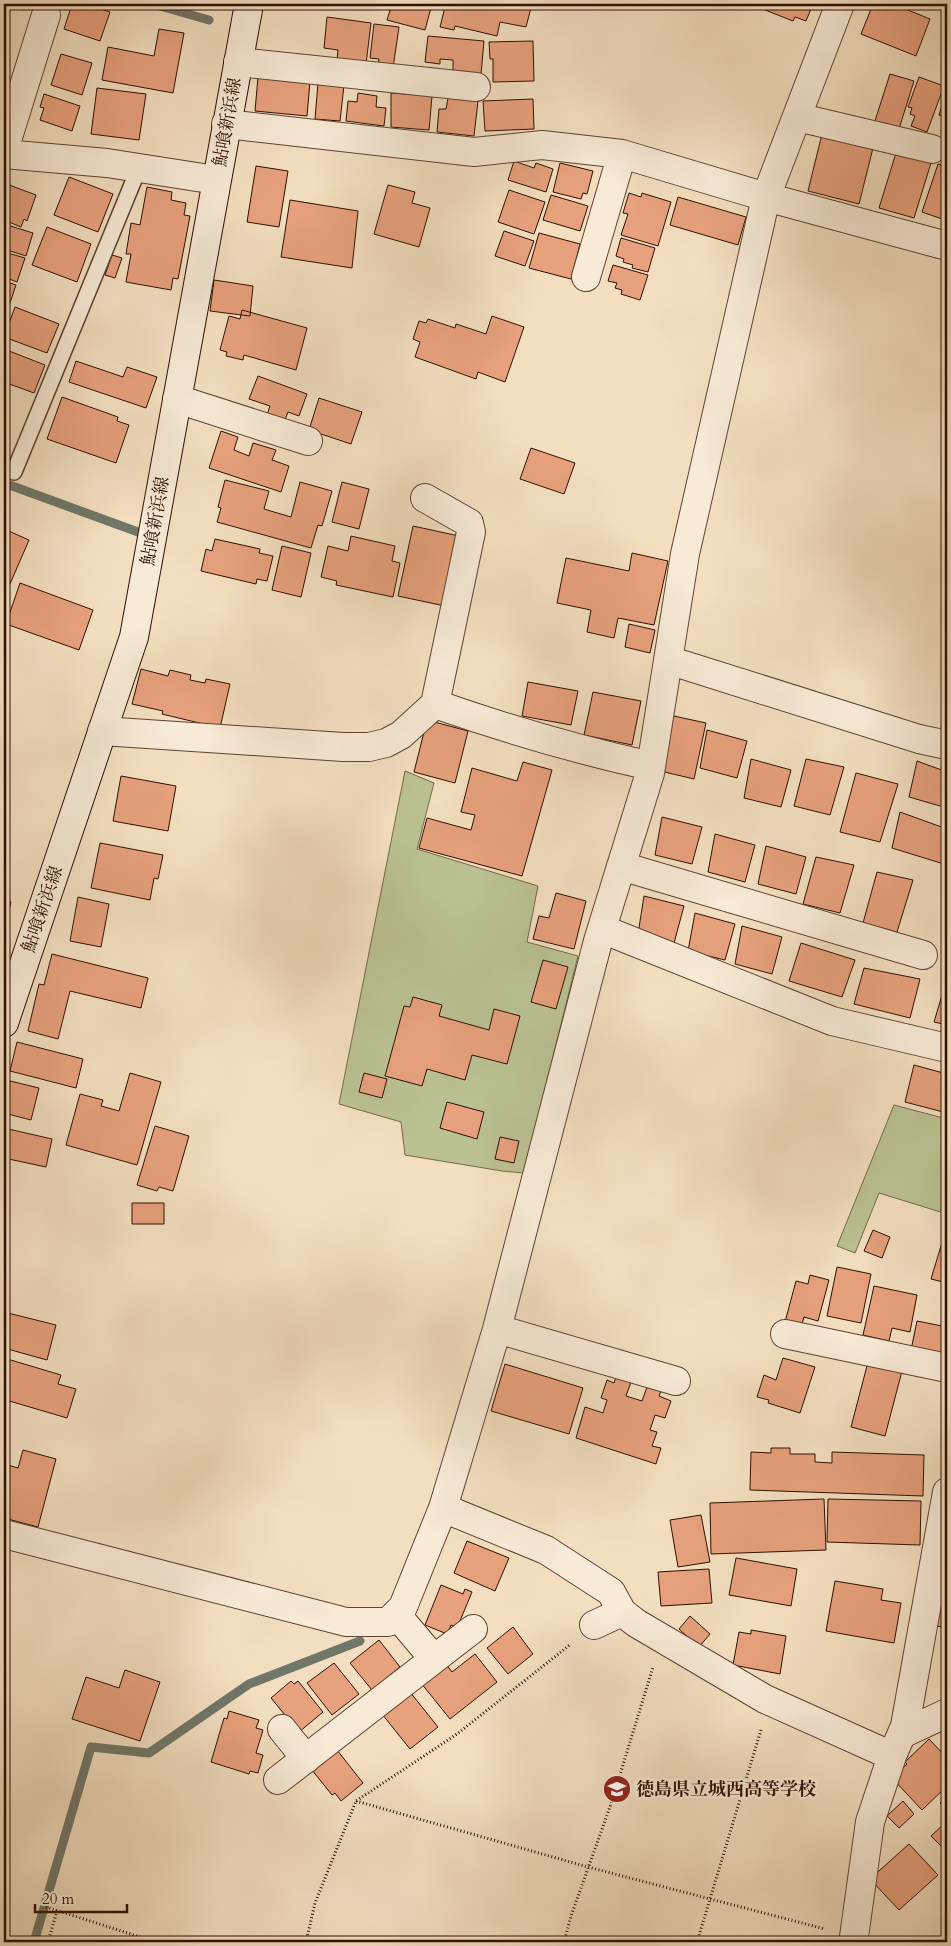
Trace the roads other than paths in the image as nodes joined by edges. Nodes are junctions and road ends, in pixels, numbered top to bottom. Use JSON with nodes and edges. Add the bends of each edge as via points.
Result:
{"nodes":[{"id":1,"x":249,"y":4,"type":"edge"},
{"id":2,"x":840,"y":4,"type":"edge"},
{"id":3,"x":46,"y":15,"type":"dead end"},
{"id":4,"x":238,"y":62,"type":"junction"},
{"id":5,"x":476,"y":87,"type":"dead end"},
{"id":6,"x":797,"y":117,"type":"junction"},
{"id":7,"x":226,"y":124,"type":"junction"},
{"id":8,"x":932,"y":149,"type":"dead end"},
{"id":9,"x":4,"y":152,"type":"edge"},
{"id":10,"x":622,"y":154,"type":"junction"},
{"id":11,"x":138,"y":170,"type":"junction"},
{"id":12,"x":216,"y":180,"type":"junction"},
{"id":13,"x":766,"y":197,"type":"junction"},
{"id":14,"x":947,"y":246,"type":"edge"},
{"id":15,"x":586,"y":277,"type":"dead end"},
{"id":16,"x":177,"y":399,"type":"junction"},
{"id":17,"x":308,"y":441,"type":"dead end"},
{"id":18,"x":14,"y":472,"type":"dead end"},
{"id":19,"x":424,"y":498,"type":"dead end"},
{"id":20,"x":668,"y":660,"type":"junction"},
{"id":21,"x":436,"y":704,"type":"junction"},
{"id":22,"x":102,"y":731,"type":"junction"},
{"id":23,"x":947,"y":745,"type":"edge"},
{"id":24,"x":652,"y":766,"type":"junction"},
{"id":25,"x":622,"y":866,"type":"junction"},
{"id":26,"x":602,"y":929,"type":"junction"},
{"id":27,"x":923,"y":956,"type":"dead end"},
{"id":28,"x":4,"y":1021,"type":"edge"},
{"id":29,"x":947,"y":1048,"type":"edge"},
{"id":30,"x":497,"y":1329,"type":"junction"},
{"id":31,"x":785,"y":1334,"type":"dead end"},
{"id":32,"x":947,"y":1368,"type":"edge"},
{"id":33,"x":676,"y":1381,"type":"dead end"},
{"id":34,"x":947,"y":1492,"type":"edge"},
{"id":35,"x":443,"y":1508,"type":"junction"},
{"id":36,"x":4,"y":1534,"type":"edge"},
{"id":37,"x":622,"y":1612,"type":"junction"},
{"id":38,"x":396,"y":1614,"type":"junction"},
{"id":39,"x":594,"y":1625,"type":"road end"},
{"id":40,"x":473,"y":1629,"type":"dead end"},
{"id":41,"x":434,"y":1659,"type":"junction"},
{"id":42,"x":947,"y":1712,"type":"edge"},
{"id":43,"x":282,"y":1729,"type":"dead end"},
{"id":44,"x":897,"y":1745,"type":"junction"},
{"id":45,"x":306,"y":1759,"type":"junction"},
{"id":46,"x":278,"y":1780,"type":"dead end"},
{"id":47,"x":855,"y":1940,"type":"edge"}],
"edges":[{"from":1,"to":4,"type":"street","name":"鮎喰新浜線"},
{"from":2,"to":6,"type":"street"},
{"from":3,"to":9,"type":"street"},
{"from":4,"to":5,"type":"street"},
{"from":4,"to":7,"type":"street","name":"鮎喰新浜線"},
{"from":6,"to":8,"type":"street"},
{"from":6,"to":13,"type":"street"},
{"from":7,"to":10,"type":"street","via":[[474,152],[542,145]]},
{"from":7,"to":12,"type":"street","name":"鮎喰新浜線"},
{"from":9,"to":11,"type":"street","via":[[108,163]]},
{"from":10,"to":13,"type":"street"},
{"from":10,"to":15,"type":"street"},
{"from":11,"to":12,"type":"street"},
{"from":11,"to":18,"type":"lane"},
{"from":12,"to":16,"type":"street","name":"鮎喰新浜線"},
{"from":13,"to":14,"type":"street"},
{"from":13,"to":20,"type":"street","via":[[685,554]]},
{"from":16,"to":17,"type":"street"},
{"from":16,"to":22,"type":"street","name":"鮎喰新浜線","via":[[134,637]]},
{"from":19,"to":21,"type":"street","via":[[469,524],[471,532]]},
{"from":20,"to":23,"type":"street"},
{"from":20,"to":24,"type":"street"},
{"from":21,"to":22,"type":"street","via":[[400,735],[369,747],[343,748]]},
{"from":21,"to":24,"type":"street","via":[[510,730]]},
{"from":22,"to":28,"type":"street","name":"鮎喰新浜線"},
{"from":24,"to":25,"type":"street"},
{"from":25,"to":26,"type":"street"},
{"from":25,"to":27,"type":"street"},
{"from":26,"to":29,"type":"street","via":[[832,1021]]},
{"from":26,"to":30,"type":"street"},
{"from":30,"to":33,"type":"street"},
{"from":30,"to":35,"type":"street"},
{"from":31,"to":32,"type":"street"},
{"from":34,"to":44,"type":"street"},
{"from":35,"to":37,"type":"street","via":[[546,1550],[611,1592]]},
{"from":35,"to":38,"type":"street","via":[[403,1606]]},
{"from":36,"to":38,"type":"street","via":[[346,1622],[388,1622]]},
{"from":37,"to":39,"type":"street"},
{"from":37,"to":44,"type":"street","via":[[636,1624],[765,1700]]},
{"from":38,"to":41,"type":"street"},
{"from":40,"to":41,"type":"street"},
{"from":41,"to":45,"type":"street"},
{"from":42,"to":44,"type":"street"},
{"from":43,"to":45,"type":"street"},
{"from":44,"to":47,"type":"street","via":[[870,1822]]},
{"from":45,"to":46,"type":"street"}]}
